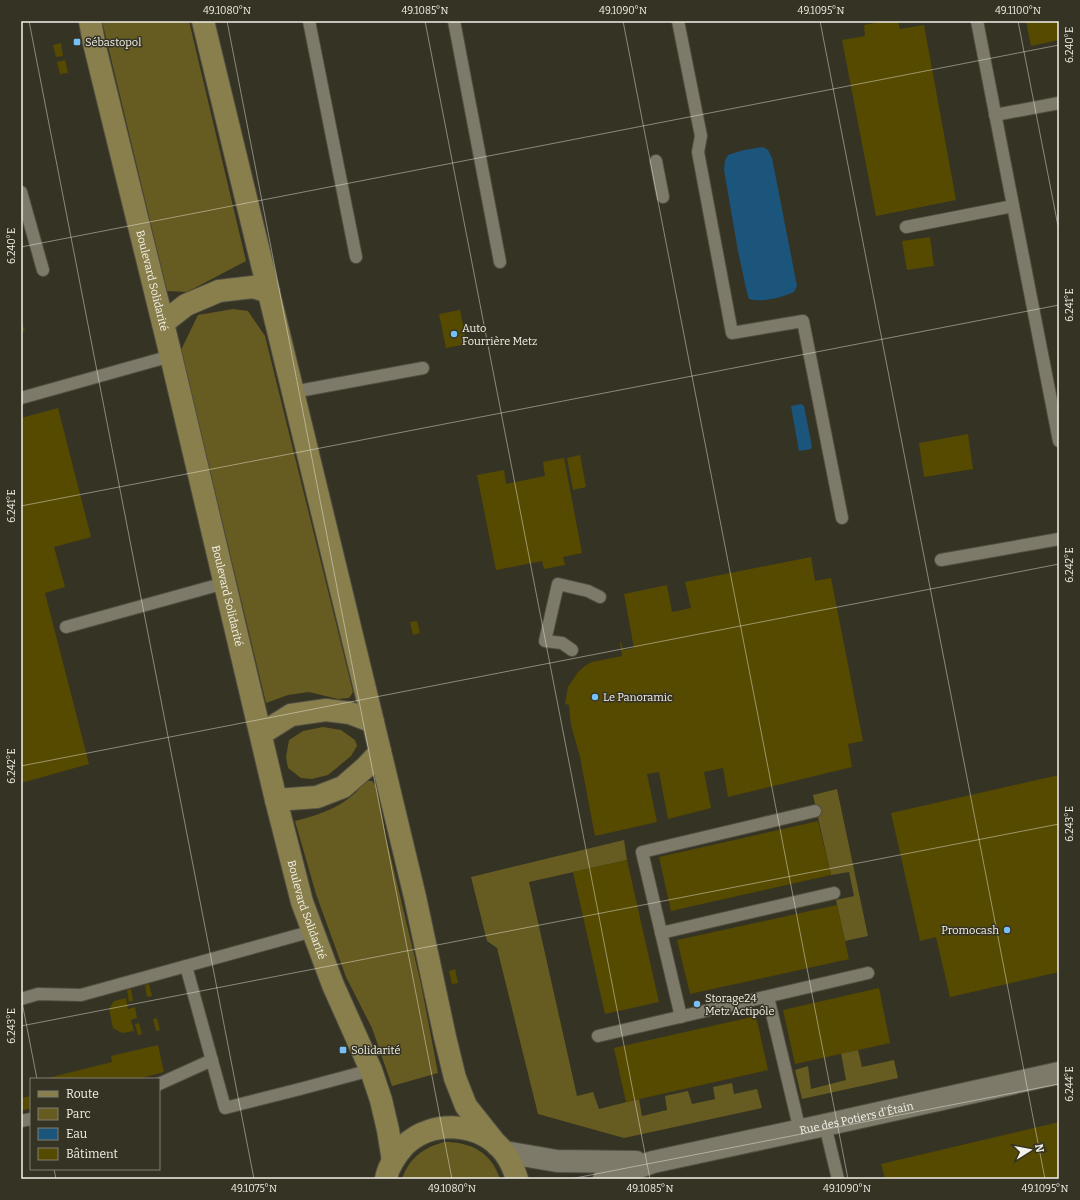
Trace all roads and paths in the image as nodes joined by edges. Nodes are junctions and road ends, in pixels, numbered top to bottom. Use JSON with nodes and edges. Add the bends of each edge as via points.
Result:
{"nodes":[{"id":1,"x":90,"y":21,"type":"edge"},
{"id":2,"x":203,"y":21,"type":"edge"},
{"id":3,"x":309,"y":21,"type":"edge"},
{"id":4,"x":454,"y":21,"type":"edge"},
{"id":5,"x":678,"y":21,"type":"edge"},
{"id":6,"x":977,"y":21,"type":"edge"},
{"id":7,"x":1059,"y":103,"type":"edge"},
{"id":8,"x":996,"y":116,"type":"junction"},
{"id":9,"x":656,"y":161,"type":"dead end"},
{"id":10,"x":21,"y":192,"type":"edge"},
{"id":11,"x":663,"y":197,"type":"dead end"},
{"id":12,"x":1013,"y":206,"type":"junction"},
{"id":13,"x":906,"y":227,"type":"dead end"},
{"id":14,"x":356,"y":257,"type":"dead end"},
{"id":15,"x":500,"y":262,"type":"dead end"},
{"id":16,"x":43,"y":270,"type":"dead end"},
{"id":17,"x":269,"y":292,"type":"junction"},
{"id":18,"x":163,"y":323,"type":"junction"},
{"id":19,"x":171,"y":356,"type":"junction"},
{"id":20,"x":423,"y":368,"type":"dead end"},
{"id":21,"x":293,"y":392,"type":"junction"},
{"id":22,"x":21,"y":398,"type":"edge"},
{"id":23,"x":1059,"y":441,"type":"edge"},
{"id":24,"x":842,"y":518,"type":"dead end"},
{"id":25,"x":1059,"y":538,"type":"edge"},
{"id":26,"x":941,"y":560,"type":"dead end"},
{"id":27,"x":225,"y":583,"type":"junction"},
{"id":28,"x":600,"y":597,"type":"dead end"},
{"id":29,"x":66,"y":627,"type":"dead end"},
{"id":30,"x":572,"y":650,"type":"dead end"},
{"id":31,"x":373,"y":722,"type":"junction"},
{"id":32,"x":261,"y":734,"type":"junction"},
{"id":33,"x":380,"y":752,"type":"junction"},
{"id":34,"x":276,"y":800,"type":"junction"},
{"id":35,"x":815,"y":811,"type":"dead end"},
{"id":36,"x":834,"y":893,"type":"dead end"},
{"id":37,"x":313,"y":931,"type":"junction"},
{"id":38,"x":661,"y":933,"type":"junction"},
{"id":39,"x":186,"y":966,"type":"junction"},
{"id":40,"x":868,"y":973,"type":"dead end"},
{"id":41,"x":768,"y":997,"type":"junction"},
{"id":42,"x":21,"y":999,"type":"edge"},
{"id":43,"x":680,"y":1017,"type":"junction"},
{"id":44,"x":598,"y":1036,"type":"dead end"},
{"id":45,"x":212,"y":1060,"type":"junction"},
{"id":46,"x":370,"y":1070,"type":"junction"},
{"id":47,"x":1059,"y":1073,"type":"edge"},
{"id":48,"x":160,"y":1084,"type":"edge"},
{"id":49,"x":825,"y":1125,"type":"junction"},
{"id":50,"x":800,"y":1131,"type":"junction"},
{"id":51,"x":501,"y":1148,"type":"junction"},
{"id":52,"x":653,"y":1162,"type":"junction"},
{"id":53,"x":389,"y":1170,"type":"edge"},
{"id":54,"x":517,"y":1179,"type":"edge"},
{"id":55,"x":604,"y":1179,"type":"edge"},
{"id":56,"x":838,"y":1179,"type":"edge"}],
"edges":[{"from":1,"to":18,"type":"main road","name":"Boulevard Solidarité"},
{"from":2,"to":17,"type":"main road"},
{"from":3,"to":14,"type":"lane"},
{"from":4,"to":15,"type":"lane"},
{"from":5,"to":24,"type":"lane","via":[[701,136],[698,152],[732,333],[803,321]]},
{"from":6,"to":8,"type":"lane"},
{"from":7,"to":8,"type":"lane"},
{"from":8,"to":12,"type":"lane"},
{"from":9,"to":11,"type":"lane"},
{"from":10,"to":16,"type":"lane"},
{"from":12,"to":13,"type":"lane"},
{"from":12,"to":23,"type":"lane"},
{"from":17,"to":18,"type":"main road","via":[[253,287],[219,291],[186,305]]},
{"from":17,"to":21,"type":"main road"},
{"from":18,"to":19,"type":"main road","name":"Boulevard Solidarité"},
{"from":19,"to":22,"type":"lane"},
{"from":19,"to":27,"type":"main road","name":"Boulevard Solidarité"},
{"from":20,"to":21,"type":"lane"},
{"from":21,"to":31,"type":"main road"},
{"from":25,"to":26,"type":"lane"},
{"from":27,"to":29,"type":"lane"},
{"from":27,"to":32,"type":"main road","name":"Boulevard Solidarité"},
{"from":28,"to":30,"type":"lane","via":[[588,591],[558,584],[545,641],[562,643]]},
{"from":31,"to":32,"type":"main road","via":[[350,713],[326,710],[291,716]]},
{"from":31,"to":33,"type":"main road"},
{"from":32,"to":34,"type":"main road","name":"Boulevard Solidarité"},
{"from":33,"to":34,"type":"main road","via":[[343,787],[317,797]]},
{"from":33,"to":51,"type":"main road","via":[[455,1078],[466,1106]]},
{"from":34,"to":37,"type":"main road","name":"Boulevard Solidarité","via":[[302,902]]},
{"from":35,"to":38,"type":"lane","via":[[642,852]]},
{"from":36,"to":38,"type":"lane"},
{"from":37,"to":39,"type":"lane"},
{"from":37,"to":46,"type":"main road","name":"Boulevard Solidarité"},
{"from":38,"to":43,"type":"lane"},
{"from":39,"to":42,"type":"lane","via":[[82,995],[38,994]]},
{"from":39,"to":45,"type":"lane"},
{"from":40,"to":41,"type":"lane"},
{"from":41,"to":43,"type":"lane"},
{"from":41,"to":50,"type":"lane"},
{"from":43,"to":44,"type":"lane"},
{"from":45,"to":46,"type":"lane","via":[[225,1108]]},
{"from":45,"to":48,"type":"lane"},
{"from":46,"to":53,"type":"main road","name":"Boulevard Solidarité","via":[[388,1130]]},
{"from":47,"to":49,"type":"street","name":"Rue des Potiers d'Étain"},
{"from":49,"to":50,"type":"street","name":"Rue des Potiers d'Étain"},
{"from":49,"to":56,"type":"lane"},
{"from":50,"to":52,"type":"street","name":"Rue des Potiers d'Étain"},
{"from":51,"to":52,"type":"street","name":"Rue des Potiers d'Étain","via":[[557,1161]]},
{"from":51,"to":53,"type":"main road","via":[[475,1131],[439,1128],[417,1136],[399,1151]]},
{"from":51,"to":54,"type":"main road"},
{"from":52,"to":55,"type":"street","name":"Rue des Potiers d'Étain"}]}
